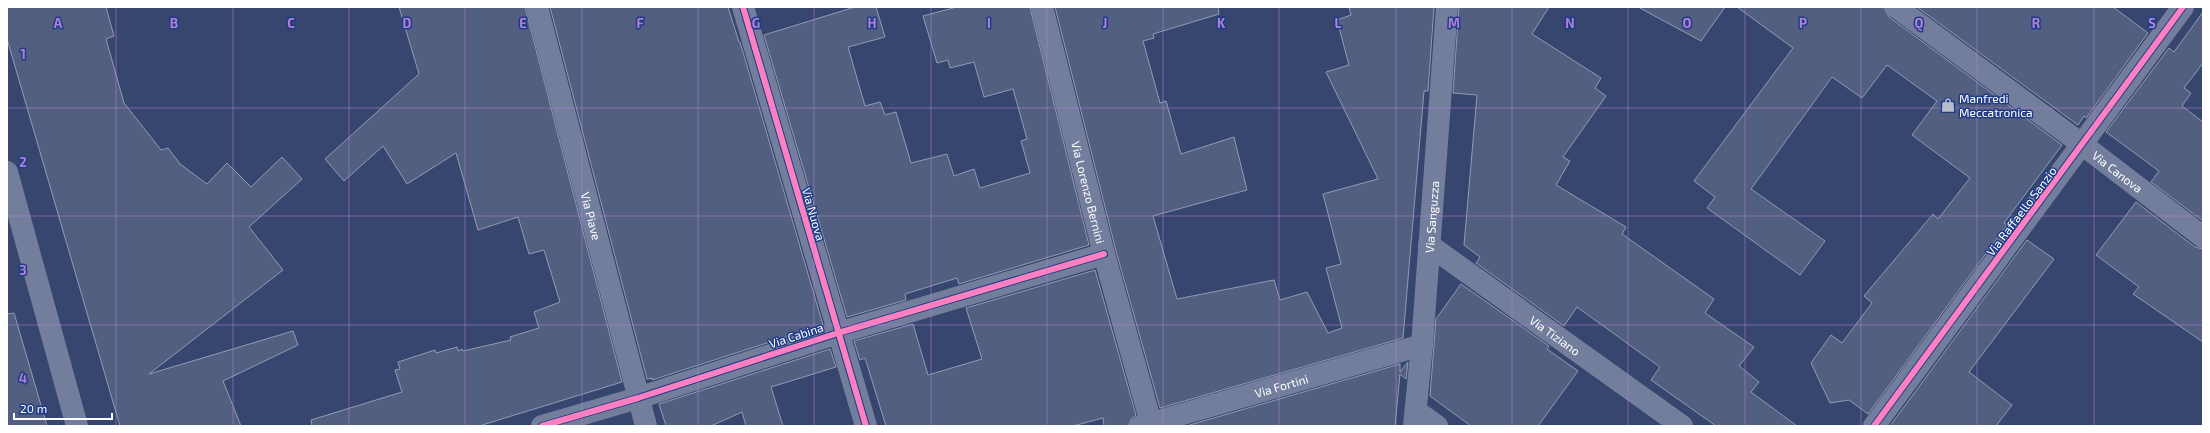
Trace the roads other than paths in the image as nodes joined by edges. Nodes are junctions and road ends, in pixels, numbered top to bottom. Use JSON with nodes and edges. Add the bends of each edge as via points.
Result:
{"nodes":[{"id":1,"x":537,"y":7,"type":"edge"},
{"id":2,"x":743,"y":7,"type":"edge"},
{"id":3,"x":1042,"y":7,"type":"edge"},
{"id":4,"x":1447,"y":7,"type":"edge"},
{"id":5,"x":1896,"y":7,"type":"edge"},
{"id":6,"x":2183,"y":7,"type":"edge"},
{"id":7,"x":2083,"y":145,"type":"junction"},
{"id":8,"x":7,"y":172,"type":"edge"},
{"id":9,"x":2203,"y":238,"type":"edge"},
{"id":10,"x":1429,"y":245,"type":"junction"},
{"id":11,"x":1104,"y":254,"type":"junction"},
{"id":12,"x":838,"y":333,"type":"junction"},
{"id":13,"x":1422,"y":345,"type":"junction"},
{"id":14,"x":638,"y":398,"type":"junction"},
{"id":15,"x":1415,"y":418,"type":"edge"},
{"id":16,"x":1146,"y":425,"type":"edge"},
{"id":17,"x":77,"y":426,"type":"edge"},
{"id":18,"x":542,"y":426,"type":"edge"},
{"id":19,"x":646,"y":426,"type":"edge"},
{"id":20,"x":866,"y":426,"type":"edge"},
{"id":21,"x":1437,"y":426,"type":"edge"},
{"id":22,"x":1682,"y":426,"type":"edge"},
{"id":23,"x":1874,"y":426,"type":"edge"}],
"edges":[{"from":1,"to":14,"type":"street","name":"Via Piave"},
{"from":2,"to":12,"type":"street","name":"Via Nuova"},
{"from":3,"to":11,"type":"street","name":"Via Lorenzo Bernini"},
{"from":4,"to":10,"type":"street","name":"Via Sanguzza"},
{"from":5,"to":7,"type":"street","name":"Via Canova"},
{"from":6,"to":7,"type":"street","name":"Via Raffaello Sanzio"},
{"from":7,"to":9,"type":"street","name":"Via Canova"},
{"from":7,"to":23,"type":"street","name":"Via Raffaello Sanzio"},
{"from":8,"to":17,"type":"street"},
{"from":10,"to":13,"type":"street","name":"Via Sanguzza"},
{"from":10,"to":22,"type":"street","name":"Via Tiziano"},
{"from":11,"to":12,"type":"street","name":"Via Cabina"},
{"from":11,"to":16,"type":"street","name":"Via Lorenzo Bernini"},
{"from":12,"to":14,"type":"street","name":"Via Cabina"},
{"from":12,"to":20,"type":"street","name":"Via Nuova"},
{"from":13,"to":15,"type":"street","name":"Via Sanguzza"},
{"from":13,"to":16,"type":"street","name":"Via Fortini"},
{"from":14,"to":18,"type":"street","name":"Via Cabina"},
{"from":14,"to":19,"type":"street","name":"Via Piave"},
{"from":15,"to":21,"type":"street"}]}
